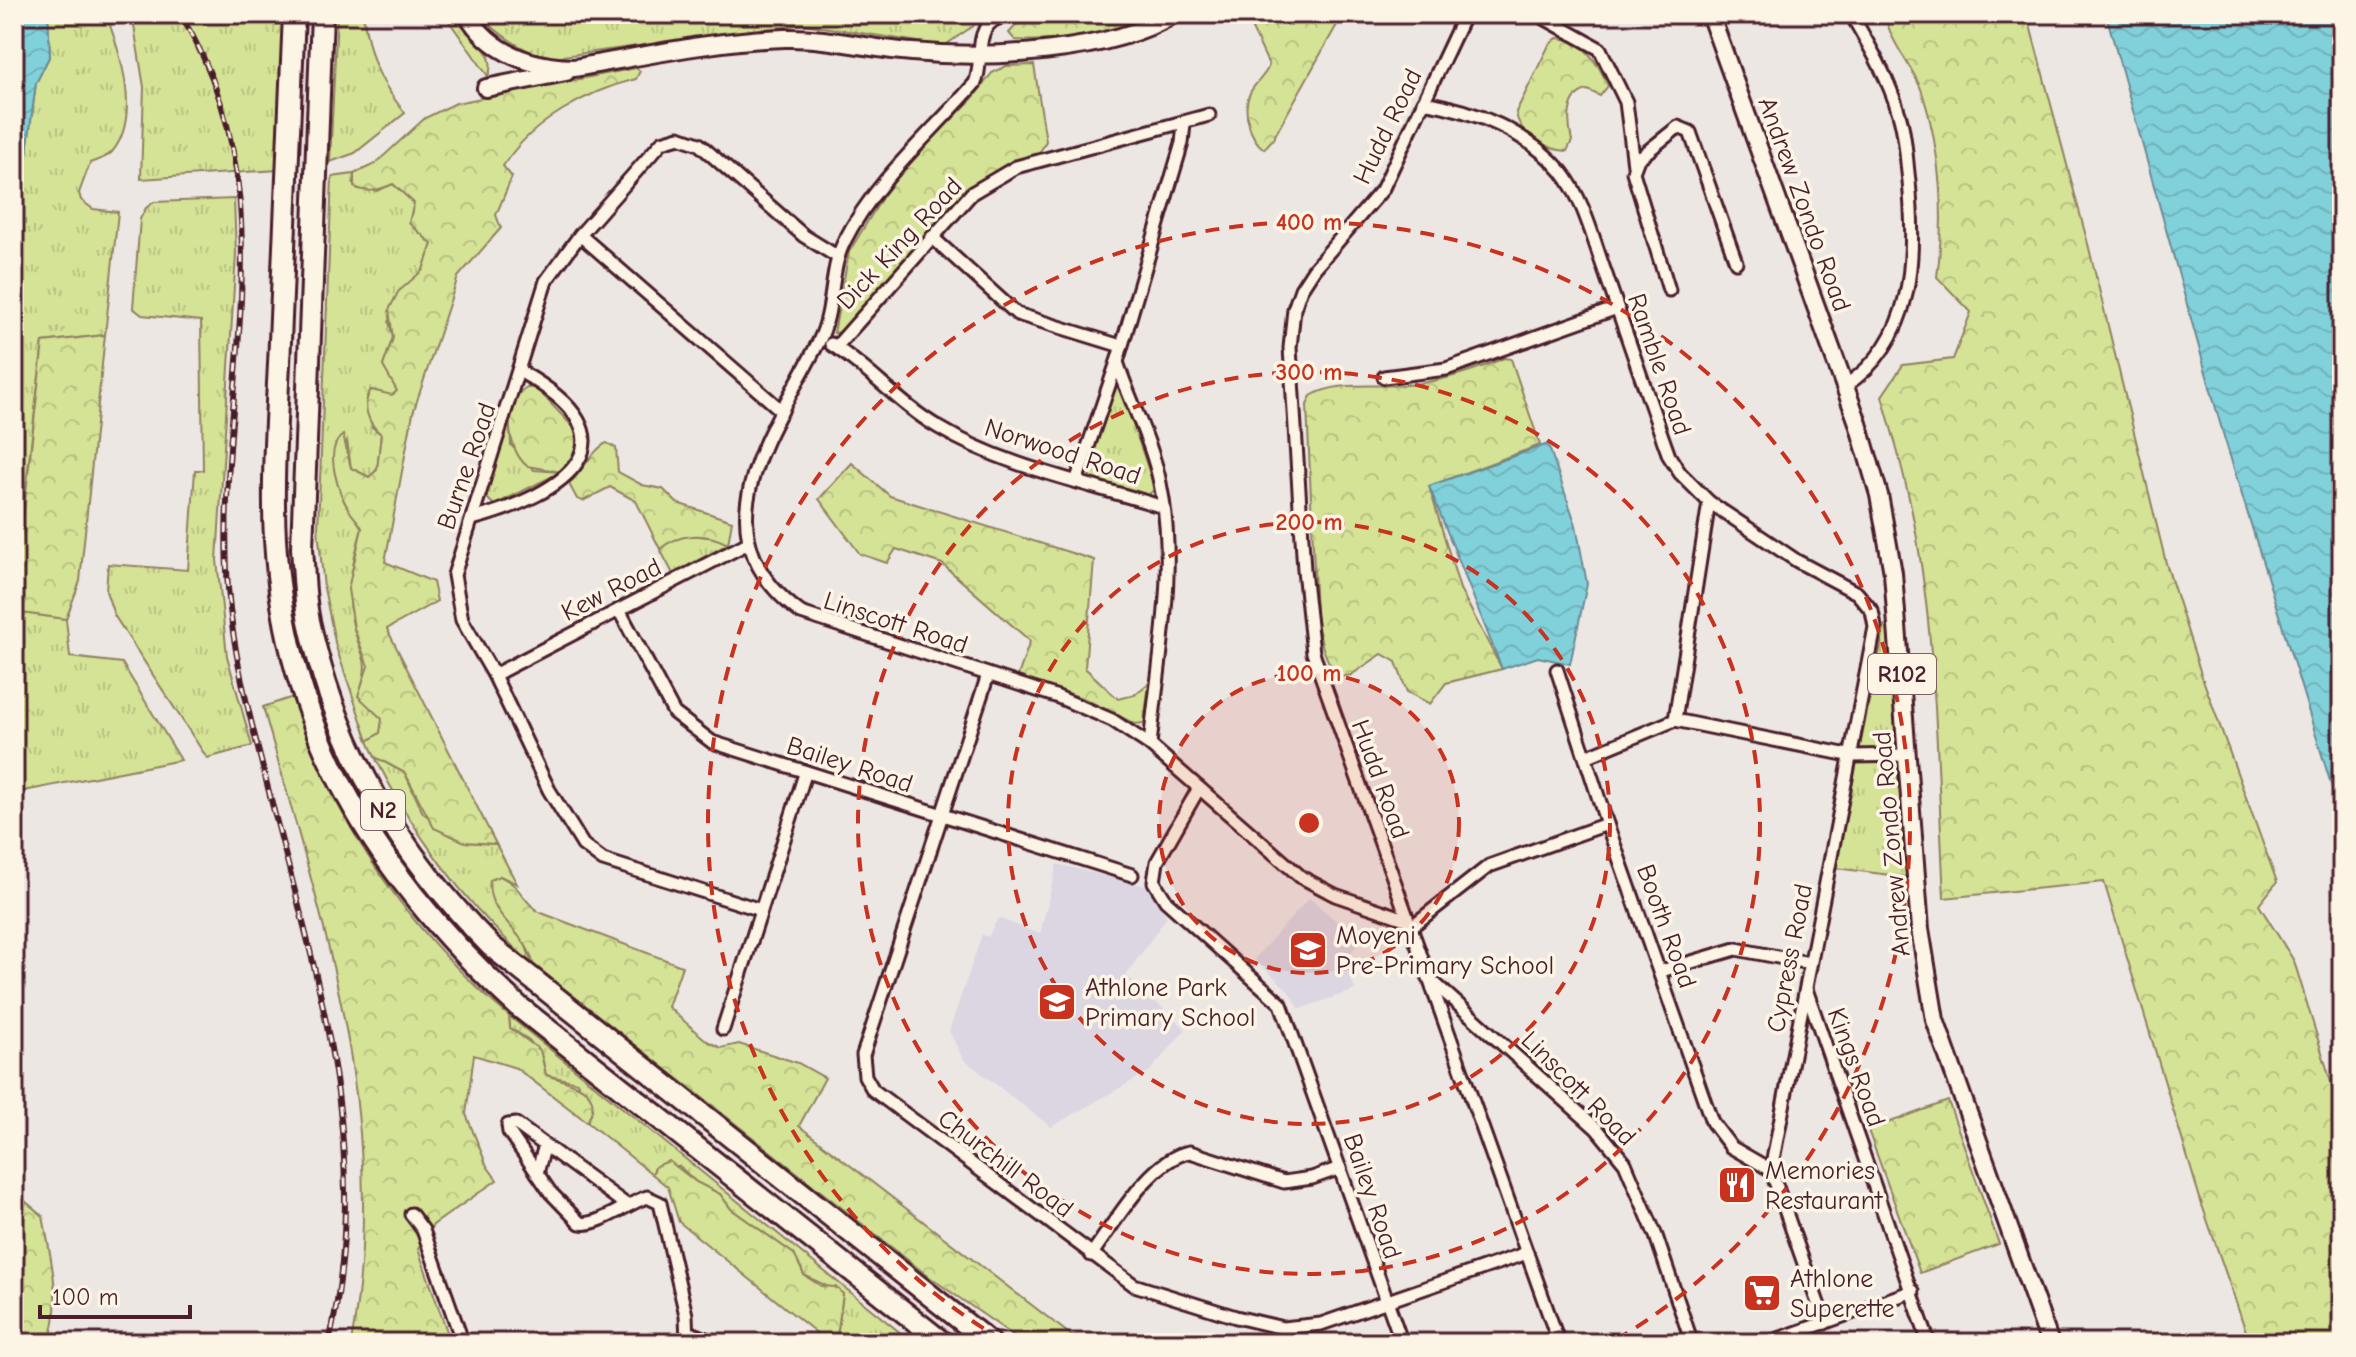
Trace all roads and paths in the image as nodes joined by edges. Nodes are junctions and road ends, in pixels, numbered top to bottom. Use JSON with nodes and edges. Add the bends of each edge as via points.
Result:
{"nodes":[{"id":1,"x":294,"y":14,"type":"edge"},
{"id":2,"x":322,"y":14,"type":"edge"},
{"id":3,"x":467,"y":14,"type":"edge"},
{"id":4,"x":1040,"y":14,"type":"edge"},
{"id":5,"x":1174,"y":14,"type":"edge"},
{"id":6,"x":1465,"y":14,"type":"edge"},
{"id":7,"x":1537,"y":14,"type":"edge"},
{"id":8,"x":1710,"y":14,"type":"edge"},
{"id":9,"x":1851,"y":14,"type":"edge"},
{"id":10,"x":981,"y":54,"type":"junction"},
{"id":11,"x":574,"y":68,"type":"junction"},
{"id":12,"x":486,"y":88,"type":"dead end"},
{"id":13,"x":1423,"y":102,"type":"junction"},
{"id":14,"x":1209,"y":115,"type":"dead end"},
{"id":15,"x":1184,"y":124,"type":"junction"},
{"id":16,"x":1634,"y":165,"type":"junction"},
{"id":17,"x":580,"y":235,"type":"junction"},
{"id":18,"x":932,"y":237,"type":"junction"},
{"id":19,"x":838,"y":257,"type":"junction"},
{"id":20,"x":1736,"y":262,"type":"dead end"},
{"id":21,"x":1669,"y":290,"type":"dead end"},
{"id":22,"x":1617,"y":308,"type":"junction"},
{"id":23,"x":821,"y":337,"type":"junction"},
{"id":24,"x":1121,"y":346,"type":"junction"},
{"id":25,"x":836,"y":347,"type":"junction"},
{"id":26,"x":1117,"y":362,"type":"junction"},
{"id":27,"x":521,"y":372,"type":"junction"},
{"id":28,"x":1384,"y":377,"type":"dead end"},
{"id":29,"x":1845,"y":386,"type":"junction"},
{"id":30,"x":782,"y":411,"type":"junction"},
{"id":31,"x":1077,"y":479,"type":"junction"},
{"id":32,"x":1709,"y":502,"type":"junction"},
{"id":33,"x":1163,"y":507,"type":"junction"},
{"id":34,"x":472,"y":519,"type":"junction"},
{"id":35,"x":748,"y":543,"type":"junction"},
{"id":36,"x":619,"y":610,"type":"junction"},
{"id":37,"x":1872,"y":611,"type":"joint"},
{"id":38,"x":1557,"y":670,"type":"dead end"},
{"id":39,"x":494,"y":675,"type":"junction"},
{"id":40,"x":988,"y":675,"type":"junction"},
{"id":41,"x":1675,"y":720,"type":"junction"},
{"id":42,"x":1150,"y":745,"type":"junction"},
{"id":43,"x":1906,"y":755,"type":"junction"},
{"id":44,"x":1853,"y":756,"type":"junction"},
{"id":45,"x":1586,"y":757,"type":"junction"},
{"id":46,"x":805,"y":774,"type":"junction"},
{"id":47,"x":1199,"y":788,"type":"junction"},
{"id":48,"x":942,"y":816,"type":"junction"},
{"id":49,"x":1607,"y":824,"type":"junction"},
{"id":50,"x":1132,"y":875,"type":"dead end"},
{"id":51,"x":761,"y":910,"type":"junction"},
{"id":52,"x":1409,"y":923,"type":"junction"},
{"id":53,"x":1809,"y":963,"type":"junction"},
{"id":54,"x":1661,"y":971,"type":"junction"},
{"id":55,"x":1431,"y":981,"type":"junction"},
{"id":56,"x":1805,"y":987,"type":"junction"},
{"id":57,"x":723,"y":1029,"type":"dead end"},
{"id":58,"x":545,"y":1145,"type":"junction"},
{"id":59,"x":1340,"y":1168,"type":"junction"},
{"id":60,"x":1771,"y":1170,"type":"junction"},
{"id":61,"x":537,"y":1173,"type":"junction"},
{"id":62,"x":625,"y":1204,"type":"junction"},
{"id":63,"x":411,"y":1214,"type":"dead end"},
{"id":64,"x":1527,"y":1253,"type":"junction"},
{"id":65,"x":1091,"y":1255,"type":"junction"},
{"id":66,"x":1913,"y":1291,"type":"junction"},
{"id":67,"x":935,"y":1299,"type":"junction"},
{"id":68,"x":890,"y":1301,"type":"junction"},
{"id":69,"x":1388,"y":1303,"type":"junction"},
{"id":70,"x":1825,"y":1323,"type":"junction"},
{"id":71,"x":688,"y":1338,"type":"edge"},
{"id":72,"x":463,"y":1343,"type":"edge"},
{"id":73,"x":716,"y":1343,"type":"edge"},
{"id":74,"x":924,"y":1343,"type":"edge"},
{"id":75,"x":943,"y":1343,"type":"edge"},
{"id":76,"x":990,"y":1343,"type":"edge"},
{"id":77,"x":1002,"y":1343,"type":"edge"},
{"id":78,"x":1402,"y":1343,"type":"edge"},
{"id":79,"x":1559,"y":1343,"type":"edge"},
{"id":80,"x":1692,"y":1343,"type":"edge"},
{"id":81,"x":1767,"y":1343,"type":"edge"},
{"id":82,"x":1929,"y":1343,"type":"edge"},
{"id":83,"x":2050,"y":1343,"type":"edge"}],
"edges":[{"from":1,"to":68,"type":"highway","number":"N2","via":[[274,506],[286,633],[334,772],[392,872],[467,960]]},
{"from":2,"to":67,"type":"highway","number":"N2","via":[[302,548],[308,619],[356,763],[401,840],[442,896],[491,946]]},
{"from":3,"to":11,"type":"main road","via":[[485,37],[510,55],[541,66]]},
{"from":4,"to":10,"type":"street","name":"Linscott Road","via":[[996,19],[981,37]]},
{"from":5,"to":10,"type":"main road","via":[[1114,40]]},
{"from":6,"to":13,"type":"street","name":"Hudd Road"},
{"from":7,"to":16,"type":"street","via":[[1600,49],[1626,102]]},
{"from":8,"to":29,"type":"main road","name":"Andrew Zondo Road","number":"R102"},
{"from":9,"to":29,"type":"street","via":[[1902,121],[1913,258],[1885,350]]},
{"from":10,"to":11,"type":"main road","via":[[782,38]]},
{"from":10,"to":19,"type":"street","name":"Linscott Road","via":[[975,83],[893,170]]},
{"from":11,"to":12,"type":"main road"},
{"from":13,"to":22,"type":"street","name":"Ramble Road","via":[[1489,120],[1531,144],[1560,171],[1578,198]]},
{"from":13,"to":52,"type":"street","name":"Hudd Road","via":[[1377,197],[1301,289],[1290,326],[1310,638]]},
{"from":14,"to":15,"type":"street","name":"Dick King Road"},
{"from":15,"to":18,"type":"street","name":"Dick King Road","via":[[1002,172],[972,193]]},
{"from":15,"to":24,"type":"street"},
{"from":16,"to":20,"type":"street","via":[[1678,127],[1687,128]]},
{"from":16,"to":21,"type":"street"},
{"from":17,"to":19,"type":"street","name":"Burne Road","via":[[662,142],[679,137],[699,144],[804,236]]},
{"from":17,"to":27,"type":"street","name":"Burne Road","via":[[546,281]]},
{"from":17,"to":30,"type":"street"},
{"from":18,"to":24,"type":"street","via":[[1017,314]]},
{"from":18,"to":25,"type":"street","name":"Dick King Road"},
{"from":19,"to":23,"type":"street","name":"Linscott Road"},
{"from":22,"to":28,"type":"street","via":[[1446,369]]},
{"from":22,"to":32,"type":"street","name":"Ramble Road","via":[[1669,456]]},
{"from":23,"to":25,"type":"street","name":"Norwood Road"},
{"from":23,"to":30,"type":"street","name":"Linscott Road"},
{"from":24,"to":26,"type":"street"},
{"from":25,"to":31,"type":"street","name":"Norwood Road","via":[[921,416],[962,441],[1008,461]]},
{"from":26,"to":31,"type":"street"},
{"from":26,"to":33,"type":"street","via":[[1157,472]]},
{"from":27,"to":34,"type":"street","name":"Burne Road"},
{"from":27,"to":34,"type":"street","via":[[579,421],[584,433],[581,461],[573,472],[533,496]]},
{"from":29,"to":43,"type":"main road","name":"Andrew Zondo Road","number":"R102","via":[[1870,461],[1889,545]]},
{"from":30,"to":35,"type":"street","name":"Linscott Road","via":[[748,487]]},
{"from":31,"to":33,"type":"street","name":"Norwood Road"},
{"from":32,"to":37,"type":"street","name":"Ramble Road","via":[[1797,561],[1857,593]]},
{"from":32,"to":41,"type":"street"},
{"from":33,"to":42,"type":"street","via":[[1164,591]]},
{"from":34,"to":39,"type":"street","name":"Burne Road","via":[[456,562],[454,587],[462,620]]},
{"from":35,"to":36,"type":"street","name":"Kew Road"},
{"from":35,"to":40,"type":"street","name":"Linscott Road","via":[[773,590],[801,613]]},
{"from":36,"to":39,"type":"street","name":"Kew Road"},
{"from":36,"to":46,"type":"street","name":"Bailey Road","via":[[674,713],[686,725],[712,742]]},
{"from":37,"to":44,"type":"street","name":"Cypress Road","via":[[1873,643]]},
{"from":38,"to":45,"type":"street","name":"Booth Road"},
{"from":39,"to":51,"type":"street","name":"Burne Road","via":[[549,790],[583,845],[603,860]]},
{"from":40,"to":42,"type":"street","name":"Linscott Road","via":[[1095,711]]},
{"from":40,"to":48,"type":"street","name":"Churchill Road"},
{"from":41,"to":44,"type":"street"},
{"from":41,"to":45,"type":"street"},
{"from":42,"to":47,"type":"street","name":"Linscott Road"},
{"from":43,"to":44,"type":"street"},
{"from":43,"to":83,"type":"main road","name":"Andrew Zondo Road","number":"R102","via":[[1920,929],[1935,1020]]},
{"from":44,"to":53,"type":"street","name":"Cypress Road"},
{"from":45,"to":49,"type":"street","name":"Booth Road"},
{"from":46,"to":48,"type":"street","name":"Bailey Road"},
{"from":46,"to":51,"type":"street"},
{"from":47,"to":52,"type":"street","name":"Linscott Road","via":[[1301,877]]},
{"from":47,"to":59,"type":"street","name":"Bailey Road","via":[[1157,862],[1154,882],[1166,901],[1281,1004]]},
{"from":48,"to":50,"type":"street","name":"Bailey Road"},
{"from":48,"to":65,"type":"street","name":"Churchill Road","via":[[863,1055],[865,1076],[887,1103]]},
{"from":49,"to":52,"type":"street","via":[[1496,862]]},
{"from":49,"to":54,"type":"street","name":"Booth Road"},
{"from":51,"to":57,"type":"street"},
{"from":52,"to":55,"type":"street","name":"Hudd Road"},
{"from":53,"to":54,"type":"street","via":[[1736,949]]},
{"from":53,"to":56,"type":"street","name":"Cypress Road"},
{"from":54,"to":60,"type":"street","name":"Booth Road","via":[[1712,1122],[1731,1147]]},
{"from":55,"to":64,"type":"street","name":"Hudd Road"},
{"from":55,"to":80,"type":"street","name":"Linscott Road","via":[[1597,1129],[1625,1163]]},
{"from":56,"to":60,"type":"street","name":"Cypress Road"},
{"from":56,"to":66,"type":"street","name":"Kings Road"},
{"from":58,"to":61,"type":"street"},
{"from":58,"to":61,"type":"street","via":[[513,1123],[508,1125]]},
{"from":58,"to":62,"type":"street"},
{"from":59,"to":65,"type":"street","via":[[1284,1182],[1190,1152],[1178,1154],[1162,1164]]},
{"from":59,"to":69,"type":"street","name":"Bailey Road"},
{"from":60,"to":70,"type":"street"},
{"from":61,"to":62,"type":"street","via":[[580,1223],[596,1223]]},
{"from":62,"to":71,"type":"street","via":[[656,1199]]},
{"from":63,"to":72,"type":"street","via":[[423,1230]]},
{"from":64,"to":69,"type":"street","name":"Churchill Road"},
{"from":64,"to":79,"type":"street","name":"Hudd Road"},
{"from":65,"to":69,"type":"street","name":"Churchill Road","via":[[1134,1285],[1162,1296],[1283,1328],[1321,1324]]},
{"from":66,"to":70,"type":"street"},
{"from":66,"to":82,"type":"street","name":"Kings Road"},
{"from":67,"to":76,"type":"highway","number":"N2"},
{"from":67,"to":77,"type":"highway"},
{"from":68,"to":74,"type":"highway","via":[[902,1324]]},
{"from":68,"to":75,"type":"highway","number":"N2"},
{"from":69,"to":78,"type":"street","name":"Bailey Road"},
{"from":70,"to":81,"type":"street"},
{"from":71,"to":73,"type":"street"}]}
